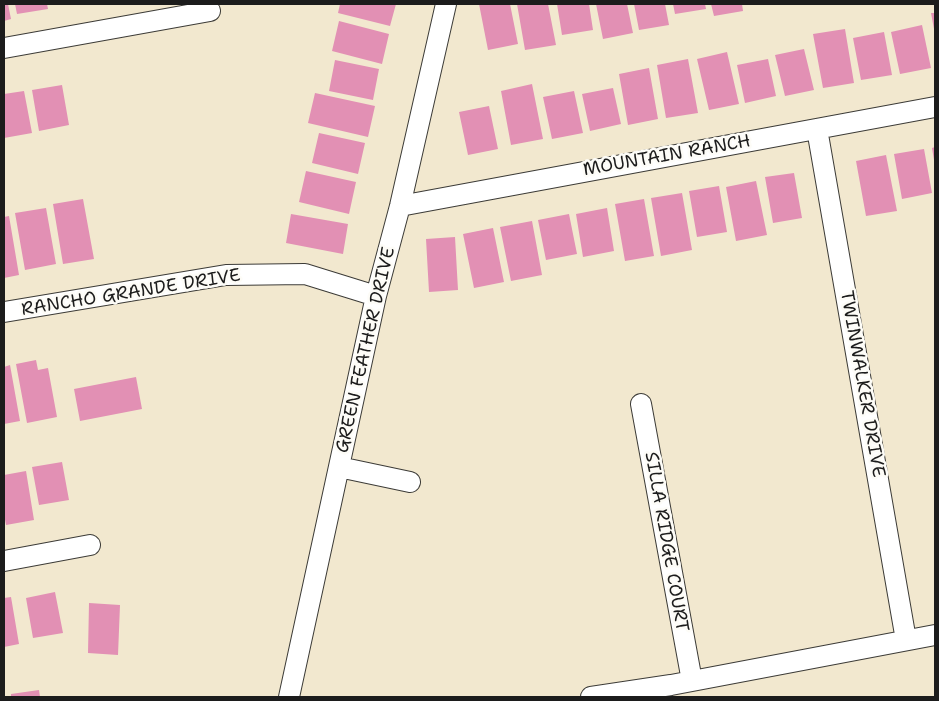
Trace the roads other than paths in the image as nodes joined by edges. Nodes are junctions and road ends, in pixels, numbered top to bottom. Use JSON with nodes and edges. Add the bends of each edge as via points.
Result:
{"nodes":[{"id":1,"x":446,"y":4,"type":"edge"},
{"id":2,"x":210,"y":11,"type":"dead end"},
{"id":3,"x":4,"y":48,"type":"edge"},
{"id":4,"x":935,"y":107,"type":"edge"},
{"id":5,"x":817,"y":129,"type":"junction"},
{"id":6,"x":400,"y":206,"type":"junction"},
{"id":7,"x":376,"y":296,"type":"junction"},
{"id":8,"x":4,"y":312,"type":"edge"},
{"id":9,"x":641,"y":404,"type":"dead end"},
{"id":10,"x":339,"y":467,"type":"junction"},
{"id":11,"x":410,"y":482,"type":"dead end"},
{"id":12,"x":90,"y":545,"type":"dead end"},
{"id":13,"x":4,"y":561,"type":"edge"},
{"id":14,"x":935,"y":635,"type":"edge"},
{"id":15,"x":906,"y":640,"type":"junction"},
{"id":16,"x":692,"y":681,"type":"junction"},
{"id":17,"x":289,"y":697,"type":"edge"},
{"id":18,"x":591,"y":697,"type":"edge"}],
"edges":[{"from":1,"to":6,"type":"street","name":"GREEN FEATHER DRIVE"},
{"from":2,"to":3,"type":"street"},
{"from":4,"to":5,"type":"street","name":"MOUNTAIN RANCH"},
{"from":5,"to":6,"type":"street","name":"MOUNTAIN RANCH"},
{"from":5,"to":15,"type":"street","name":"TWINWALKER DRIVE"},
{"from":6,"to":7,"type":"street","name":"GREEN FEATHER DRIVE"},
{"from":7,"to":8,"type":"street","name":"RANCHO GRANDE DRIVE","via":[[305,274],[226,275]]},
{"from":7,"to":10,"type":"street","name":"GREEN FEATHER DRIVE"},
{"from":9,"to":16,"type":"street","name":"SILLA RIDGE COURT"},
{"from":10,"to":11,"type":"street"},
{"from":10,"to":17,"type":"street","name":"GREEN FEATHER DRIVE"},
{"from":12,"to":13,"type":"street"},
{"from":14,"to":15,"type":"street"},
{"from":15,"to":16,"type":"street"},
{"from":16,"to":18,"type":"street"}]}
